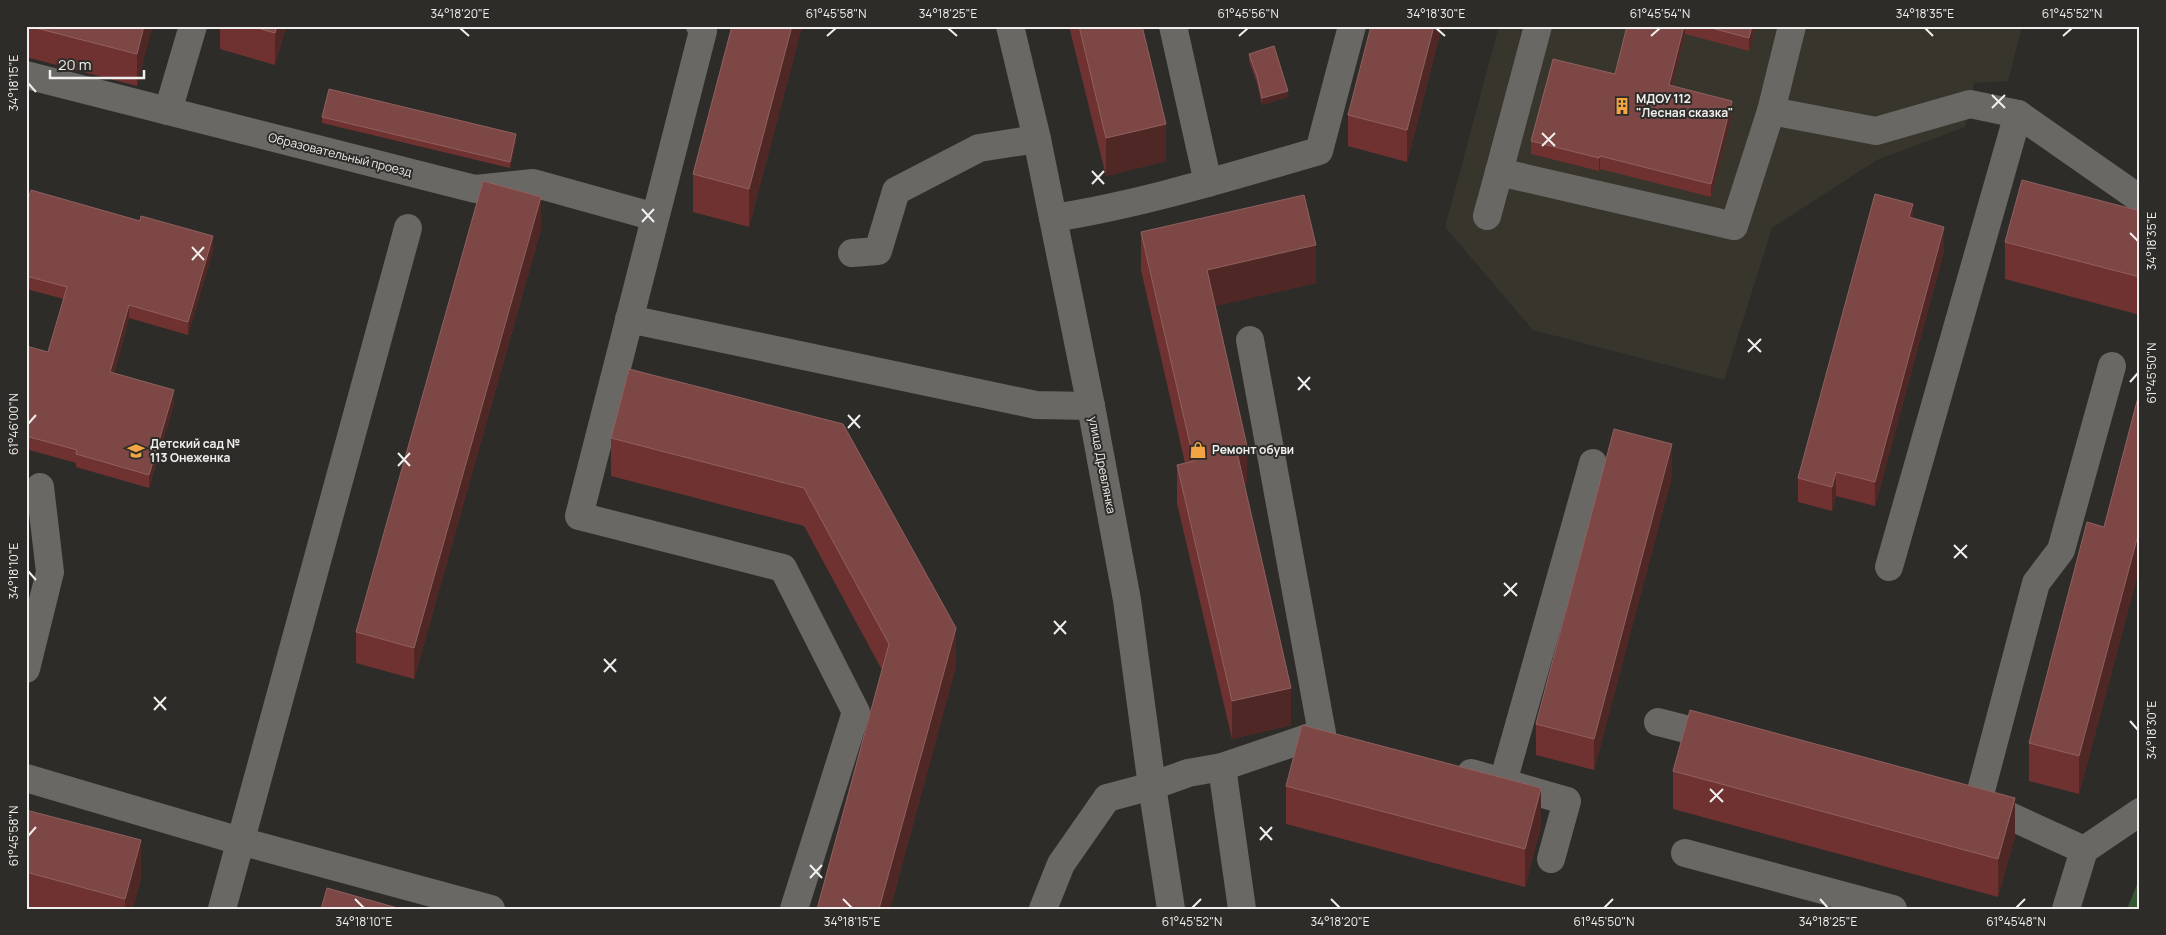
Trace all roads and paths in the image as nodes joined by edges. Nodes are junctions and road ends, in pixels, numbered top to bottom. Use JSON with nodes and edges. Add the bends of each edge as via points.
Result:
{"nodes":[{"id":1,"x":193,"y":26,"type":"edge"},
{"id":2,"x":700,"y":26,"type":"edge"},
{"id":3,"x":1010,"y":26,"type":"edge"},
{"id":4,"x":1173,"y":26,"type":"edge"},
{"id":5,"x":1352,"y":26,"type":"edge"},
{"id":6,"x":1538,"y":26,"type":"edge"},
{"id":7,"x":1792,"y":26,"type":"edge"},
{"id":8,"x":26,"y":75,"type":"edge"},
{"id":9,"x":168,"y":111,"type":"junction"},
{"id":10,"x":1771,"y":111,"type":"junction"},
{"id":11,"x":2018,"y":114,"type":"junction"},
{"id":12,"x":1037,"y":139,"type":"junction"},
{"id":13,"x":1499,"y":172,"type":"junction"},
{"id":14,"x":1208,"y":183,"type":"junction"},
{"id":15,"x":2140,"y":199,"type":"edge"},
{"id":16,"x":1487,"y":216,"type":"dead end"},
{"id":17,"x":655,"y":217,"type":"junction"},
{"id":18,"x":1053,"y":218,"type":"junction"},
{"id":19,"x":408,"y":228,"type":"dead end"},
{"id":20,"x":852,"y":253,"type":"dead end"},
{"id":21,"x":630,"y":320,"type":"junction"},
{"id":22,"x":1250,"y":340,"type":"dead end"},
{"id":23,"x":2112,"y":366,"type":"dead end"},
{"id":24,"x":1091,"y":406,"type":"junction"},
{"id":25,"x":1593,"y":462,"type":"dead end"},
{"id":26,"x":40,"y":487,"type":"dead end"},
{"id":27,"x":1888,"y":567,"type":"dead end"},
{"id":28,"x":26,"y":669,"type":"edge"},
{"id":29,"x":1658,"y":722,"type":"dead end"},
{"id":30,"x":1322,"y":733,"type":"junction"},
{"id":31,"x":1351,"y":740,"type":"edge"},
{"id":32,"x":1743,"y":744,"type":"edge"},
{"id":33,"x":1222,"y":767,"type":"junction"},
{"id":34,"x":1446,"y":767,"type":"edge"},
{"id":35,"x":26,"y":778,"type":"edge"},
{"id":36,"x":1503,"y":782,"type":"junction"},
{"id":37,"x":1152,"y":786,"type":"junction"},
{"id":38,"x":1950,"y":795,"type":"edge"},
{"id":39,"x":1978,"y":802,"type":"junction"},
{"id":40,"x":2140,"y":812,"type":"edge"},
{"id":41,"x":240,"y":841,"type":"junction"},
{"id":42,"x":2084,"y":850,"type":"junction"},
{"id":43,"x":1685,"y":853,"type":"dead end"},
{"id":44,"x":1551,"y":860,"type":"dead end"},
{"id":45,"x":222,"y":909,"type":"edge"},
{"id":46,"x":491,"y":909,"type":"edge"},
{"id":47,"x":794,"y":909,"type":"edge"},
{"id":48,"x":1042,"y":909,"type":"edge"},
{"id":49,"x":1171,"y":909,"type":"edge"},
{"id":50,"x":1242,"y":909,"type":"edge"},
{"id":51,"x":1893,"y":909,"type":"edge"},
{"id":52,"x":2066,"y":909,"type":"edge"}],
"edges":[{"from":1,"to":9,"type":"street"},
{"from":2,"to":17,"type":"street","via":[[702,31]]},
{"from":3,"to":12,"type":"street","name":"улица Древлянка"},
{"from":4,"to":14,"type":"street"},
{"from":5,"to":14,"type":"street","via":[[1319,151]]},
{"from":6,"to":13,"type":"street"},
{"from":7,"to":10,"type":"street"},
{"from":8,"to":9,"type":"street","name":"Образовательный проезд"},
{"from":9,"to":17,"type":"street","name":"Образовательный проезд","via":[[474,189],[533,183]]},
{"from":10,"to":11,"type":"street","via":[[1876,131],[1970,104]]},
{"from":10,"to":13,"type":"street","via":[[1734,226]]},
{"from":11,"to":15,"type":"street"},
{"from":11,"to":27,"type":"street"},
{"from":12,"to":18,"type":"street","name":"улица Древлянка"},
{"from":12,"to":20,"type":"street","via":[[979,148],[896,191],[878,251]]},
{"from":13,"to":16,"type":"street"},
{"from":14,"to":18,"type":"street"},
{"from":17,"to":21,"type":"street"},
{"from":18,"to":24,"type":"street","name":"улица Древлянка"},
{"from":19,"to":41,"type":"street"},
{"from":21,"to":24,"type":"street","via":[[1036,406]]},
{"from":21,"to":47,"type":"street","via":[[579,516],[783,568],[856,712]]},
{"from":22,"to":30,"type":"street"},
{"from":23,"to":39,"type":"street","via":[[2062,550],[2036,583]]},
{"from":24,"to":37,"type":"street","name":"улица Древлянка","via":[[1127,600]]},
{"from":25,"to":36,"type":"street"},
{"from":26,"to":28,"type":"street","via":[[50,572]]},
{"from":29,"to":32,"type":"street"},
{"from":30,"to":31,"type":"street"},
{"from":30,"to":33,"type":"street"},
{"from":33,"to":37,"type":"street","via":[[1188,773]]},
{"from":33,"to":50,"type":"street"},
{"from":34,"to":36,"type":"street"},
{"from":35,"to":41,"type":"street"},
{"from":36,"to":44,"type":"street","via":[[1567,800]]},
{"from":37,"to":48,"type":"street","via":[[1107,798],[1061,864]]},
{"from":37,"to":49,"type":"street","name":"улица Древлянка"},
{"from":38,"to":39,"type":"street"},
{"from":39,"to":42,"type":"street"},
{"from":40,"to":42,"type":"street"},
{"from":41,"to":45,"type":"street"},
{"from":41,"to":46,"type":"street"},
{"from":42,"to":52,"type":"street"},
{"from":43,"to":51,"type":"street"}]}
